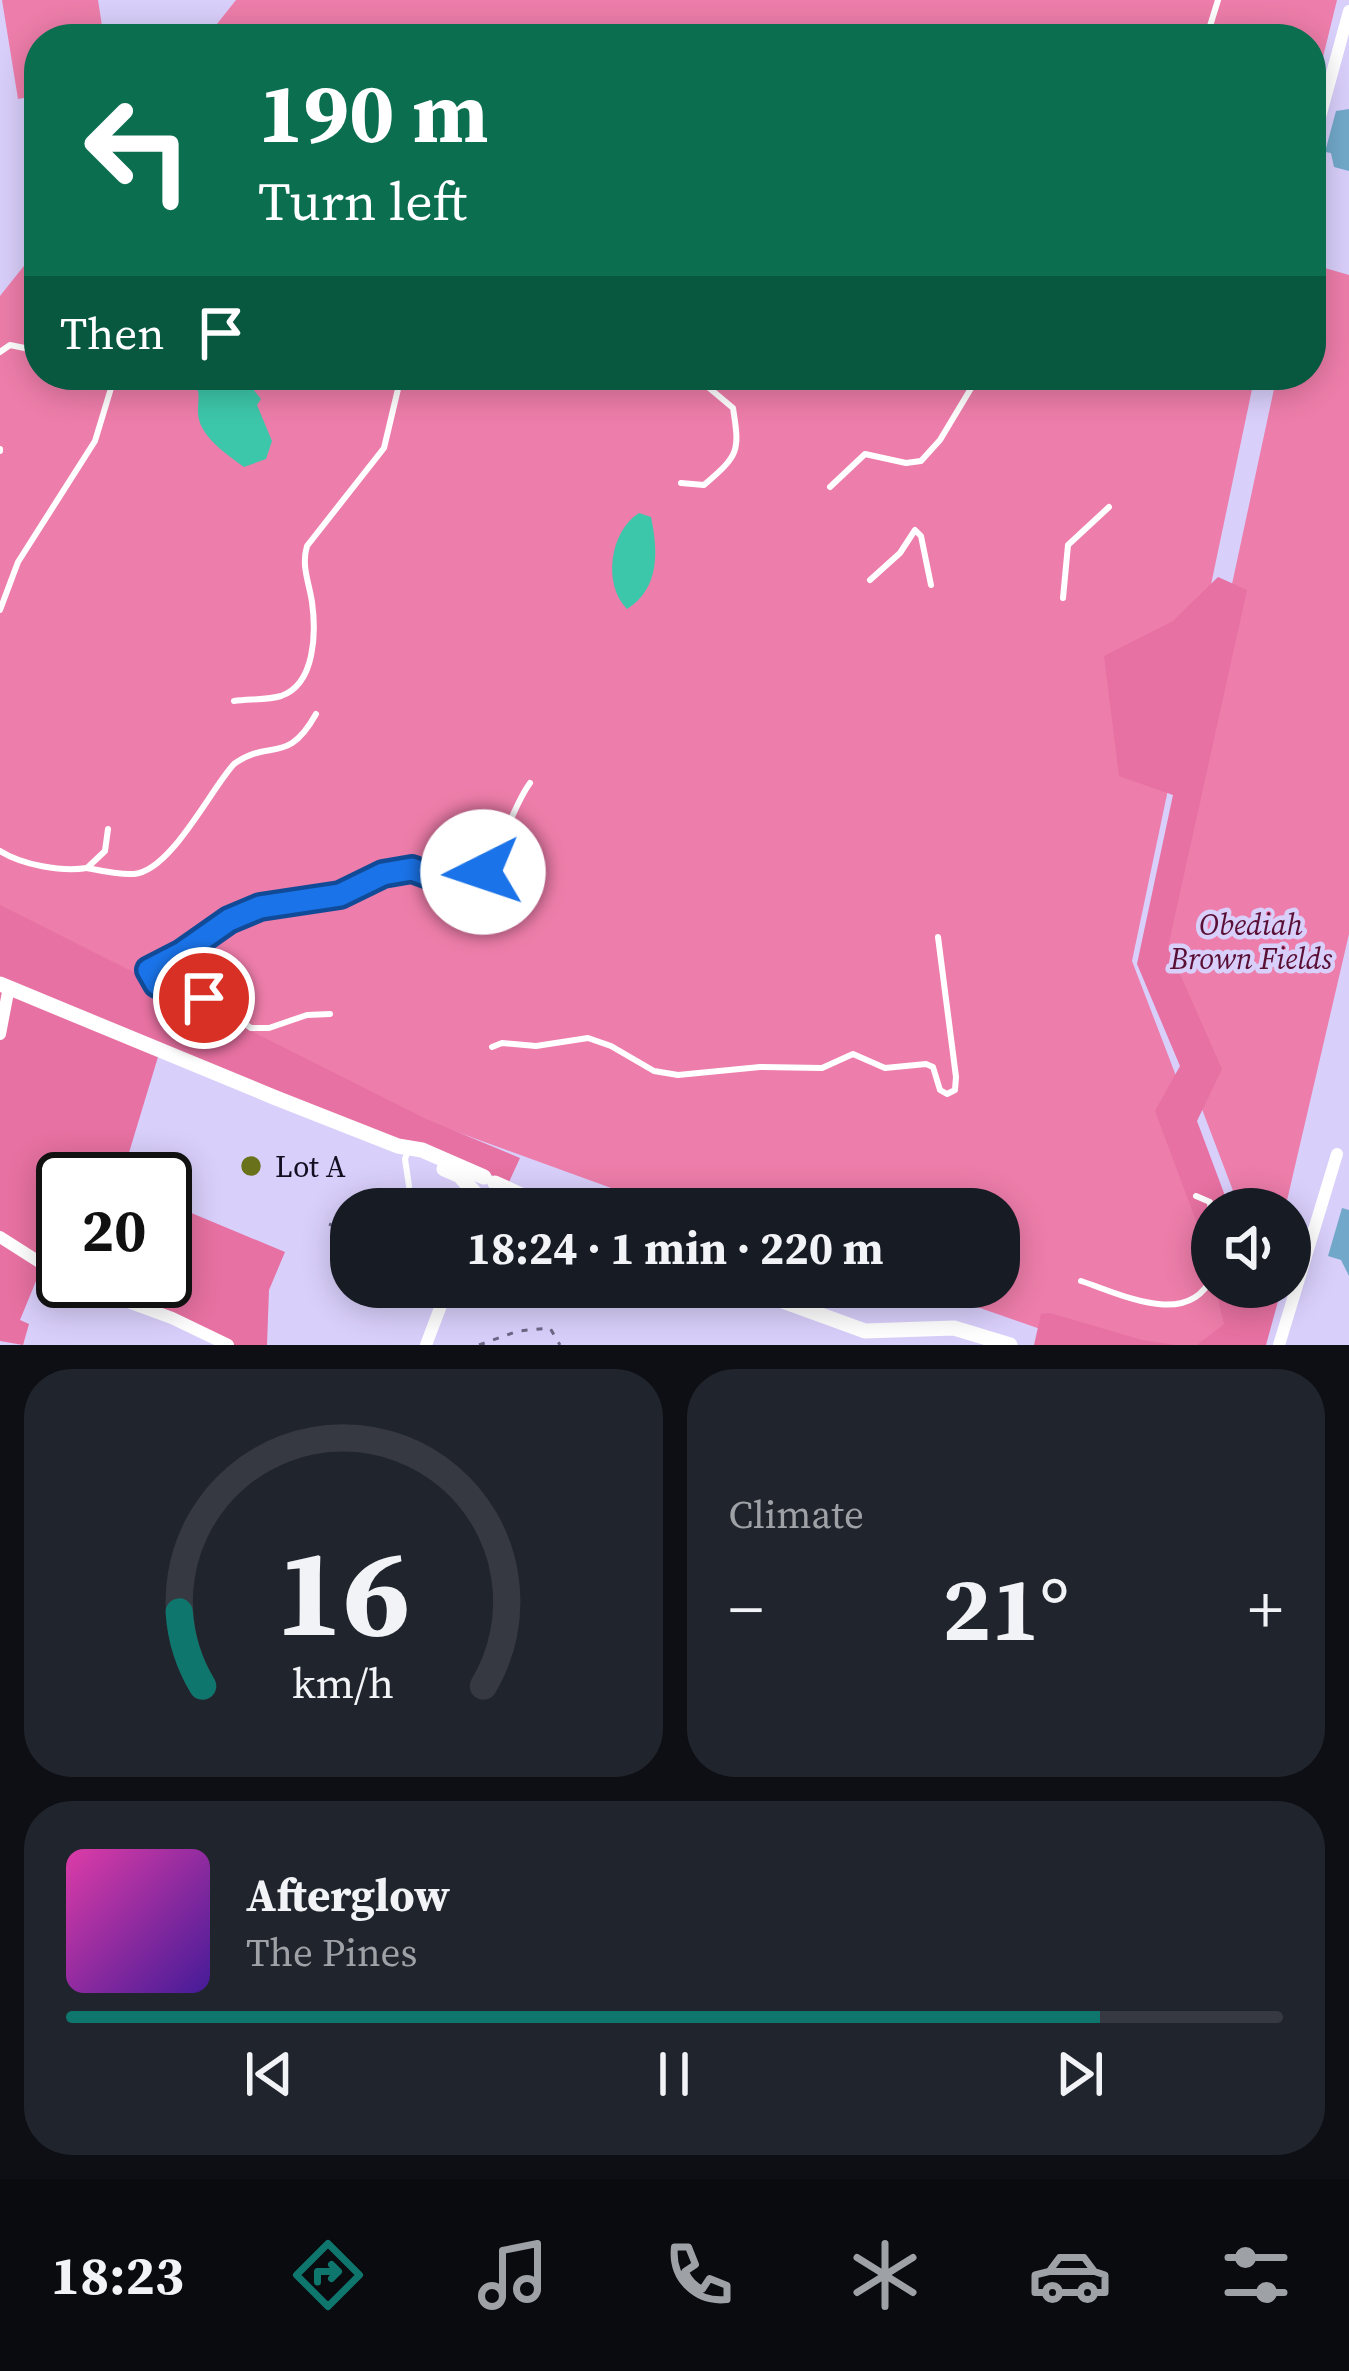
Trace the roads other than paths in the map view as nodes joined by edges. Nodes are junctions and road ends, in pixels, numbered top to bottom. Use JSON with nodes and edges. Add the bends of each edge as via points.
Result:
{"nodes":[{"id":1,"x":1349,"y":11,"type":"edge"},
{"id":2,"x":1326,"y":95,"type":"edge"},
{"id":3,"x":110,"y":390,"type":"edge"},
{"id":4,"x":398,"y":390,"type":"edge"},
{"id":5,"x":712,"y":390,"type":"edge"},
{"id":6,"x":970,"y":390,"type":"edge"},
{"id":7,"x":681,"y":483,"type":"dead end"},
{"id":8,"x":830,"y":487,"type":"dead end"},
{"id":9,"x":1109,"y":507,"type":"dead end"},
{"id":10,"x":870,"y":580,"type":"dead end"},
{"id":11,"x":932,"y":585,"type":"dead end"},
{"id":12,"x":1063,"y":598,"type":"dead end"},
{"id":13,"x":0,"y":610,"type":"edge"},
{"id":14,"x":234,"y":701,"type":"dead end"},
{"id":15,"x":316,"y":714,"type":"dead end"},
{"id":16,"x":530,"y":783,"type":"dead end"},
{"id":17,"x":108,"y":829,"type":"dead end"},
{"id":18,"x":0,"y":851,"type":"edge"},
{"id":19,"x":87,"y":868,"type":"junction"},
{"id":20,"x":938,"y":937,"type":"dead end"},
{"id":21,"x":5,"y":986,"type":"edge"},
{"id":22,"x":330,"y":1014,"type":"dead end"},
{"id":23,"x":0,"y":1034,"type":"edge"},
{"id":24,"x":493,"y":1047,"type":"dead end"},
{"id":25,"x":405,"y":1149,"type":"junction"},
{"id":26,"x":1337,"y":1154,"type":"dead end"},
{"id":27,"x":409,"y":1186,"type":"dead end"},
{"id":28,"x":471,"y":1188,"type":"edge"},
{"id":29,"x":0,"y":1237,"type":"edge"},
{"id":30,"x":36,"y":1260,"type":"edge"},
{"id":31,"x":1081,"y":1281,"type":"dead end"},
{"id":32,"x":1191,"y":1299,"type":"edge"},
{"id":33,"x":144,"y":1308,"type":"edge"},
{"id":34,"x":440,"y":1308,"type":"edge"},
{"id":35,"x":801,"y":1308,"type":"edge"},
{"id":36,"x":228,"y":1345,"type":"edge"},
{"id":37,"x":426,"y":1345,"type":"edge"},
{"id":38,"x":1010,"y":1345,"type":"edge"},
{"id":39,"x":1280,"y":1345,"type":"edge"}],
"edges":[{"from":1,"to":2,"type":"street"},
{"from":3,"to":13,"type":"lane","via":[[95,441],[18,562]]},
{"from":4,"to":14,"type":"lane","via":[[384,448],[307,546],[314,634],[305,673],[279,697]]},
{"from":5,"to":7,"type":"lane","via":[[733,408],[739,443],[704,485]]},
{"from":6,"to":8,"type":"lane","via":[[921,461],[866,454]]},
{"from":9,"to":12,"type":"lane","via":[[1069,544]]},
{"from":10,"to":11,"type":"lane","via":[[915,530]]},
{"from":15,"to":19,"type":"lane","via":[[291,746],[234,764],[176,845],[147,869]]},
{"from":16,"to":22,"type":"lane","via":[[490,862],[470,882],[442,882],[412,869],[340,895],[260,907],[149,970],[157,984],[211,1000],[251,1028]]},
{"from":17,"to":19,"type":"lane","via":[[105,850]]},
{"from":18,"to":19,"type":"lane"},
{"from":20,"to":24,"type":"lane","via":[[956,1077],[947,1094],[926,1064],[885,1068],[853,1054],[822,1068],[678,1076],[588,1038]]},
{"from":21,"to":23,"type":"street"},
{"from":21,"to":25,"type":"street"},
{"from":25,"to":27,"type":"lane"},
{"from":25,"to":28,"type":"street"},
{"from":26,"to":39,"type":"street"},
{"from":29,"to":30,"type":"street"},
{"from":31,"to":32,"type":"lane","via":[[1151,1304]]},
{"from":33,"to":36,"type":"street"},
{"from":34,"to":37,"type":"street"},
{"from":35,"to":38,"type":"street","via":[[865,1331],[954,1328]]}]}
